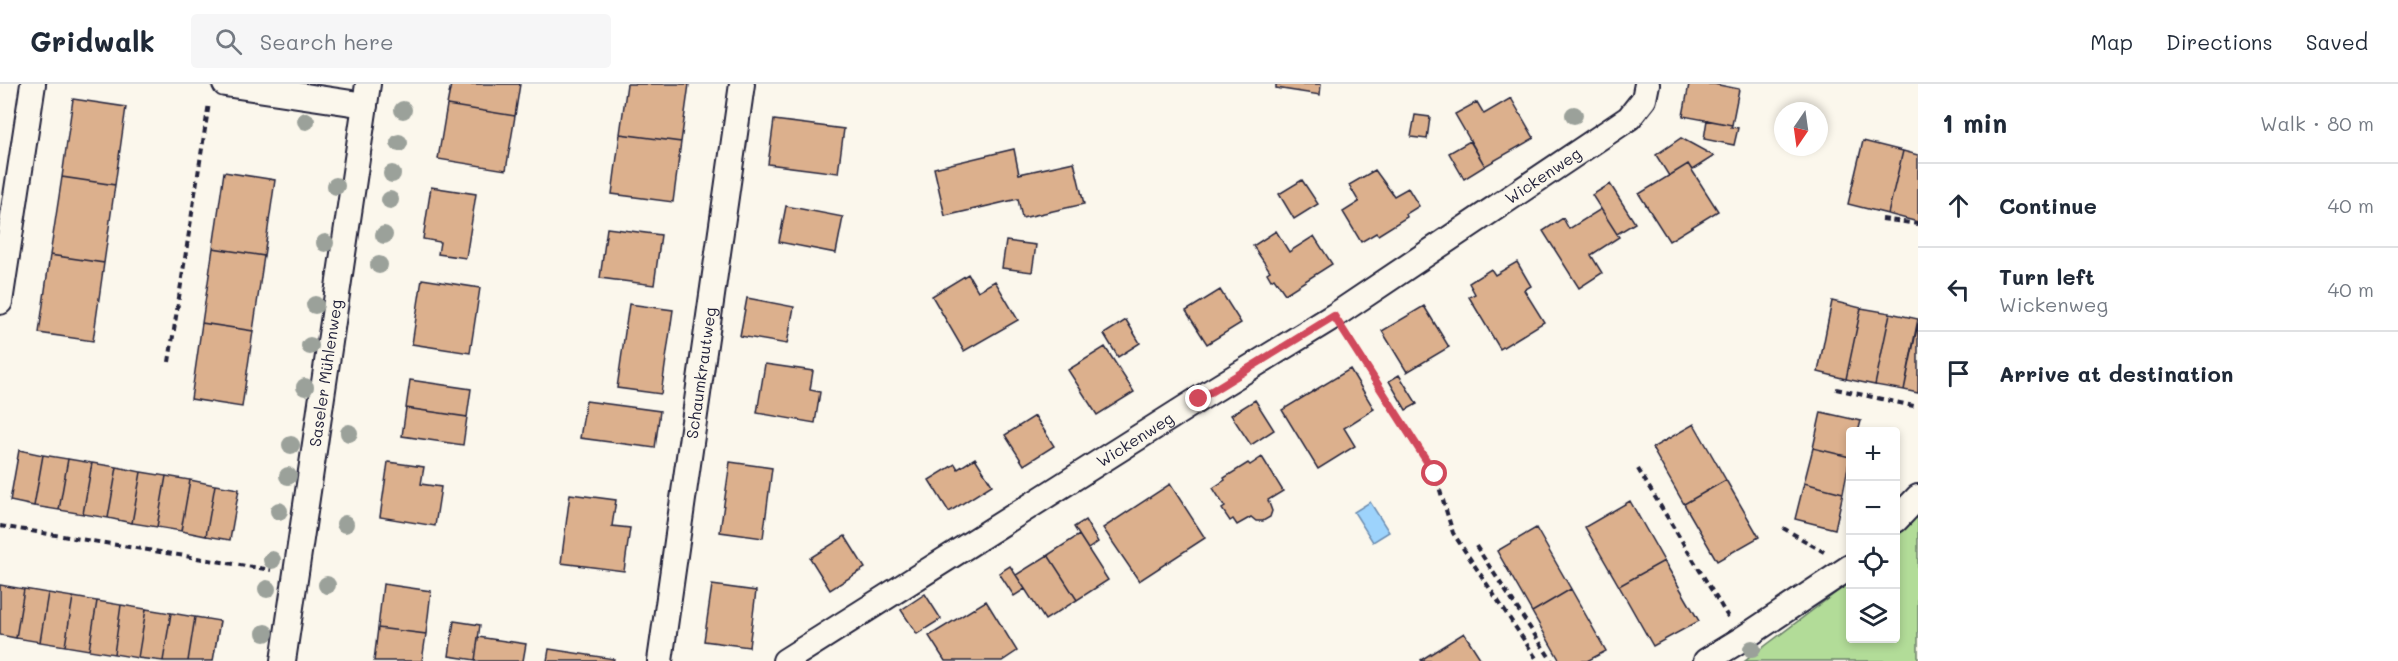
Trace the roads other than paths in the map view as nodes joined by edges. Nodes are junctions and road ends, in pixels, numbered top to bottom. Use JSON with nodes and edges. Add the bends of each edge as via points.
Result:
{"nodes":[{"id":1,"x":33,"y":84,"type":"edge"},
{"id":2,"x":742,"y":84,"type":"edge"},
{"id":3,"x":1647,"y":84,"type":"edge"},
{"id":4,"x":218,"y":90,"type":"edge"},
{"id":5,"x":366,"y":95,"type":"edge"},
{"id":6,"x":0,"y":302,"type":"edge"},
{"id":7,"x":1918,"y":497,"type":"edge"},
{"id":8,"x":1900,"y":516,"type":"edge"},
{"id":9,"x":1846,"y":570,"type":"edge"},
{"id":10,"x":283,"y":661,"type":"edge"},
{"id":11,"x":660,"y":661,"type":"edge"},
{"id":12,"x":785,"y":661,"type":"edge"},
{"id":13,"x":1706,"y":661,"type":"edge"}],
"edges":[{"from":1,"to":6,"type":"street"},
{"from":2,"to":11,"type":"street","name":"Schaumkrautweg"},
{"from":3,"to":12,"type":"street","name":"Wickenweg","via":[[1644,99],[1629,118],[1334,316]]},
{"from":4,"to":5,"type":"street"},
{"from":5,"to":10,"type":"street","name":"Saseler Mühlenweg"},
{"from":7,"to":8,"type":"street"},
{"from":9,"to":13,"type":"street"}]}
